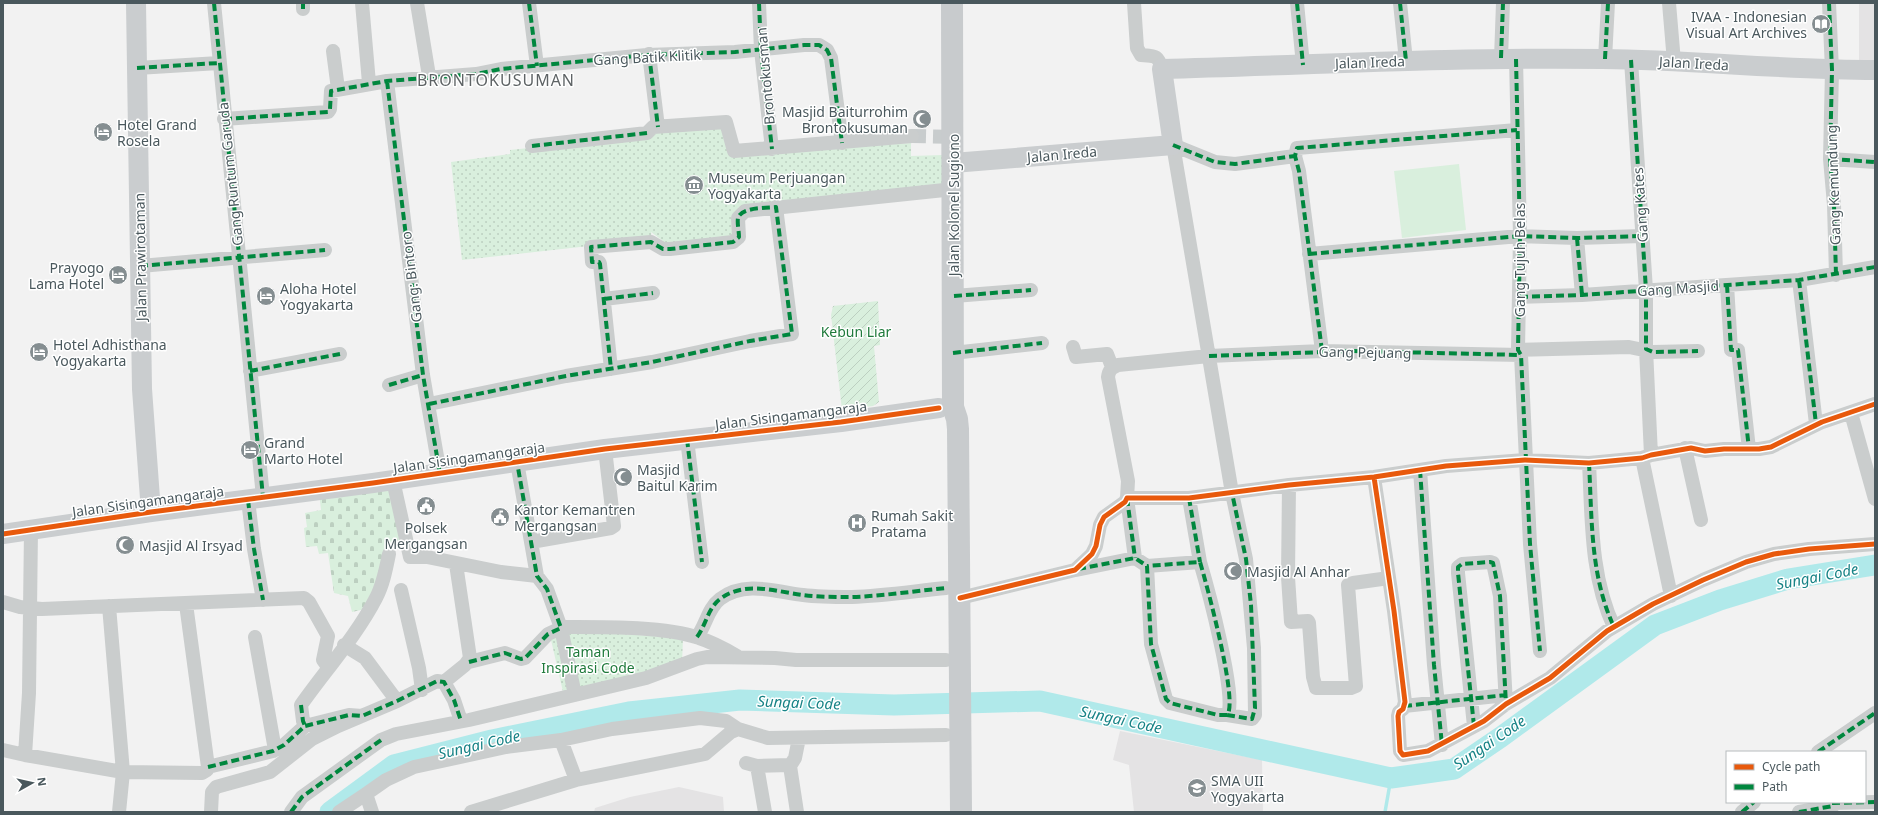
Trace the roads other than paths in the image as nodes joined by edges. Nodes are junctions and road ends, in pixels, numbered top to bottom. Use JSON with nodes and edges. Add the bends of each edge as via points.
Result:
{"nodes":[{"id":1,"x":136,"y":3,"type":"edge"},
{"id":2,"x":214,"y":3,"type":"edge"},
{"id":3,"x":362,"y":3,"type":"edge"},
{"id":4,"x":417,"y":3,"type":"edge"},
{"id":5,"x":529,"y":3,"type":"edge"},
{"id":6,"x":759,"y":3,"type":"edge"},
{"id":7,"x":952,"y":3,"type":"edge"},
{"id":8,"x":1134,"y":3,"type":"edge"},
{"id":9,"x":1297,"y":3,"type":"edge"},
{"id":10,"x":1400,"y":3,"type":"edge"},
{"id":11,"x":1504,"y":3,"type":"edge"},
{"id":12,"x":1608,"y":3,"type":"edge"},
{"id":13,"x":1669,"y":3,"type":"edge"},
{"id":14,"x":1829,"y":3,"type":"edge"},
{"id":15,"x":762,"y":50,"type":"junction"},
{"id":16,"x":333,"y":51,"type":"dead end"},
{"id":17,"x":649,"y":54,"type":"junction"},
{"id":18,"x":1508,"y":58,"type":"junction"},
{"id":19,"x":1605,"y":59,"type":"junction"},
{"id":20,"x":1631,"y":60,"type":"junction"},
{"id":21,"x":1406,"y":61,"type":"junction"},
{"id":22,"x":1674,"y":62,"type":"junction"},
{"id":23,"x":219,"y":63,"type":"junction"},
{"id":24,"x":1303,"y":65,"type":"junction"},
{"id":25,"x":537,"y":66,"type":"junction"},
{"id":26,"x":137,"y":68,"type":"junction"},
{"id":27,"x":1162,"y":70,"type":"junction"},
{"id":28,"x":1832,"y":70,"type":"junction"},
{"id":29,"x":1875,"y":70,"type":"edge"},
{"id":30,"x":429,"y":76,"type":"junction"},
{"id":31,"x":387,"y":81,"type":"junction"},
{"id":32,"x":369,"y":83,"type":"junction"},
{"id":33,"x":338,"y":89,"type":"junction"},
{"id":34,"x":224,"y":119,"type":"junction"},
{"id":35,"x":658,"y":126,"type":"junction"},
{"id":36,"x":1517,"y":130,"type":"junction"},
{"id":37,"x":912,"y":136,"type":"tunnel mouth"},
{"id":38,"x":842,"y":143,"type":"junction"},
{"id":39,"x":1173,"y":145,"type":"junction"},
{"id":40,"x":532,"y":146,"type":"dead end"},
{"id":41,"x":772,"y":149,"type":"junction"},
{"id":42,"x":1295,"y":156,"type":"junction"},
{"id":43,"x":1830,"y":159,"type":"junction"},
{"id":44,"x":1875,"y":162,"type":"edge"},
{"id":45,"x":953,"y":163,"type":"junction"},
{"id":46,"x":954,"y":189,"type":"junction"},
{"id":47,"x":776,"y":207,"type":"junction"},
{"id":48,"x":1520,"y":236,"type":"junction"},
{"id":49,"x":1642,"y":236,"type":"junction"},
{"id":50,"x":1577,"y":238,"type":"junction"},
{"id":51,"x":325,"y":250,"type":"dead end"},
{"id":52,"x":1309,"y":254,"type":"junction"},
{"id":53,"x":239,"y":258,"type":"junction"},
{"id":54,"x":140,"y":266,"type":"junction"},
{"id":55,"x":1875,"y":267,"type":"edge"},
{"id":56,"x":1836,"y":275,"type":"junction"},
{"id":57,"x":1799,"y":280,"type":"junction"},
{"id":58,"x":1727,"y":285,"type":"junction"},
{"id":59,"x":1031,"y":290,"type":"dead end"},
{"id":60,"x":1646,"y":290,"type":"junction"},
{"id":61,"x":653,"y":293,"type":"dead end"},
{"id":62,"x":1582,"y":295,"type":"junction"},
{"id":63,"x":954,"y":296,"type":"junction"},
{"id":64,"x":1520,"y":297,"type":"junction"},
{"id":65,"x":604,"y":299,"type":"junction"},
{"id":66,"x":1042,"y":343,"type":"dead end"},
{"id":67,"x":1073,"y":346,"type":"dead end"},
{"id":68,"x":1646,"y":349,"type":"junction"},
{"id":69,"x":1322,"y":351,"type":"junction"},
{"id":70,"x":1698,"y":351,"type":"dead end"},
{"id":71,"x":1520,"y":352,"type":"junction"},
{"id":72,"x":953,"y":353,"type":"junction"},
{"id":73,"x":340,"y":354,"type":"dead end"},
{"id":74,"x":1209,"y":356,"type":"junction"},
{"id":75,"x":1112,"y":367,"type":"junction"},
{"id":76,"x":611,"y":369,"type":"junction"},
{"id":77,"x":250,"y":371,"type":"junction"},
{"id":78,"x":423,"y":375,"type":"junction"},
{"id":79,"x":390,"y":385,"type":"dead end"},
{"id":80,"x":429,"y":404,"type":"junction"},
{"id":81,"x":1875,"y":404,"type":"edge"},
{"id":82,"x":946,"y":407,"type":"junction"},
{"id":83,"x":1851,"y":413,"type":"junction"},
{"id":84,"x":1816,"y":424,"type":"junction"},
{"id":85,"x":687,"y":439,"type":"junction"},
{"id":86,"x":1685,"y":448,"type":"junction"},
{"id":87,"x":605,"y":449,"type":"junction"},
{"id":88,"x":1749,"y":449,"type":"junction"},
{"id":89,"x":1646,"y":456,"type":"junction"},
{"id":90,"x":1525,"y":460,"type":"junction"},
{"id":91,"x":517,"y":462,"type":"junction"},
{"id":92,"x":1589,"y":463,"type":"junction"},
{"id":93,"x":1420,"y":470,"type":"junction"},
{"id":94,"x":440,"y":474,"type":"junction"},
{"id":95,"x":1374,"y":476,"type":"junction"},
{"id":96,"x":393,"y":480,"type":"junction"},
{"id":97,"x":1289,"y":485,"type":"junction"},
{"id":98,"x":1232,"y":493,"type":"junction"},
{"id":99,"x":255,"y":498,"type":"junction"},
{"id":100,"x":1127,"y":498,"type":"junction"},
{"id":101,"x":1189,"y":498,"type":"junction"},
{"id":102,"x":1875,"y":499,"type":"edge"},
{"id":103,"x":151,"y":512,"type":"junction"},
{"id":104,"x":1701,"y":520,"type":"dead end"},
{"id":105,"x":31,"y":529,"type":"junction"},
{"id":106,"x":3,"y":534,"type":"edge"},
{"id":107,"x":531,"y":542,"type":"junction"},
{"id":108,"x":1875,"y":544,"type":"edge"},
{"id":109,"x":389,"y":554,"type":"dead end"},
{"id":110,"x":1135,"y":558,"type":"junction"},
{"id":111,"x":702,"y":562,"type":"dead end"},
{"id":112,"x":1200,"y":562,"type":"junction"},
{"id":113,"x":456,"y":564,"type":"junction"},
{"id":114,"x":1147,"y":566,"type":"junction"},
{"id":115,"x":1075,"y":570,"type":"junction"},
{"id":116,"x":537,"y":576,"type":"junction"},
{"id":117,"x":1389,"y":578,"type":"junction"},
{"id":118,"x":953,"y":586,"type":"junction"},
{"id":119,"x":401,"y":590,"type":"dead end"},
{"id":120,"x":1671,"y":596,"type":"junction"},
{"id":121,"x":263,"y":600,"type":"junction"},
{"id":122,"x":3,"y":602,"type":"edge"},
{"id":123,"x":186,"y":604,"type":"junction"},
{"id":124,"x":110,"y":606,"type":"junction"},
{"id":125,"x":30,"y":609,"type":"junction"},
{"id":126,"x":1614,"y":627,"type":"junction"},
{"id":127,"x":561,"y":628,"type":"junction"},
{"id":128,"x":255,"y":637,"type":"dead end"},
{"id":129,"x":697,"y":637,"type":"junction"},
{"id":130,"x":344,"y":645,"type":"junction"},
{"id":131,"x":1540,"y":650,"type":"dead end"},
{"id":132,"x":741,"y":658,"type":"junction"},
{"id":133,"x":469,"y":662,"type":"junction"},
{"id":134,"x":950,"y":662,"type":"junction"},
{"id":135,"x":328,"y":667,"type":"junction"},
{"id":136,"x":444,"y":682,"type":"junction"},
{"id":137,"x":422,"y":690,"type":"junction"},
{"id":138,"x":575,"y":695,"type":"junction"},
{"id":139,"x":1471,"y":699,"type":"junction"},
{"id":140,"x":1506,"y":699,"type":"junction"},
{"id":141,"x":398,"y":701,"type":"junction"},
{"id":142,"x":1438,"y":703,"type":"junction"},
{"id":143,"x":1404,"y":706,"type":"junction"},
{"id":144,"x":1875,"y":713,"type":"edge"},
{"id":145,"x":1227,"y":715,"type":"junction"},
{"id":146,"x":362,"y":716,"type":"junction"},
{"id":147,"x":461,"y":721,"type":"junction"},
{"id":148,"x":305,"y":726,"type":"junction"},
{"id":149,"x":1474,"y":726,"type":"junction"},
{"id":150,"x":738,"y":729,"type":"junction"},
{"id":151,"x":951,"y":731,"type":"junction"},
{"id":152,"x":799,"y":738,"type":"junction"},
{"id":153,"x":561,"y":740,"type":"junction"},
{"id":154,"x":1442,"y":745,"type":"junction"},
{"id":155,"x":3,"y":750,"type":"edge"},
{"id":156,"x":275,"y":750,"type":"junction"},
{"id":157,"x":1823,"y":750,"type":"edge"},
{"id":158,"x":25,"y":755,"type":"junction"},
{"id":159,"x":790,"y":765,"type":"junction"},
{"id":160,"x":208,"y":767,"type":"junction"},
{"id":161,"x":123,"y":772,"type":"junction"},
{"id":162,"x":576,"y":780,"type":"junction"},
{"id":163,"x":366,"y":794,"type":"junction"},
{"id":164,"x":1753,"y":803,"type":"edge"},
{"id":165,"x":1864,"y":803,"type":"edge"},
{"id":166,"x":1833,"y":806,"type":"edge"},
{"id":167,"x":119,"y":812,"type":"edge"},
{"id":168,"x":211,"y":812,"type":"edge"},
{"id":169,"x":291,"y":812,"type":"edge"},
{"id":170,"x":339,"y":812,"type":"edge"},
{"id":171,"x":372,"y":812,"type":"edge"},
{"id":172,"x":471,"y":812,"type":"edge"},
{"id":173,"x":765,"y":812,"type":"edge"},
{"id":174,"x":797,"y":812,"type":"edge"},
{"id":175,"x":946,"y":812,"type":"edge"},
{"id":176,"x":960,"y":812,"type":"edge"},
{"id":177,"x":1742,"y":812,"type":"edge"},
{"id":178,"x":1799,"y":812,"type":"edge"}],
"edges":[{"from":1,"to":26,"type":"street","name":"Jalan Prawirotaman"},
{"from":2,"to":23,"type":"street","name":"Gang Runtum Garuda"},
{"from":3,"to":32,"type":"street"},
{"from":4,"to":30,"type":"street"},
{"from":5,"to":25,"type":"street"},
{"from":6,"to":15,"type":"street","name":"Brontokusman"},
{"from":7,"to":45,"type":"main road","name":"Jalan Kolonel Sugiono"},
{"from":8,"to":27,"type":"street","via":[[1136,48],[1141,55],[1156,56],[1160,60]]},
{"from":9,"to":24,"type":"street"},
{"from":10,"to":21,"type":"street"},
{"from":11,"to":18,"type":"street","name":"Gang Tujuh Belas"},
{"from":12,"to":19,"type":"street"},
{"from":13,"to":22,"type":"street"},
{"from":14,"to":28,"type":"street","name":"Gang Kemundung"},
{"from":15,"to":17,"type":"street","name":"Gang Batik Klitik"},
{"from":15,"to":38,"type":"street","name":"Gang Batik Klitik","via":[[819,45],[827,50],[831,58]]},
{"from":15,"to":41,"type":"street","name":"Brontokusman"},
{"from":16,"to":33,"type":"street"},
{"from":17,"to":25,"type":"street","name":"Gang Batik Klitik"},
{"from":17,"to":35,"type":"street"},
{"from":18,"to":19,"type":"street","name":"Jalan Ireda"},
{"from":18,"to":21,"type":"street","name":"Jalan Ireda"},
{"from":18,"to":36,"type":"street","name":"Gang Tujuh Belas"},
{"from":19,"to":20,"type":"street","name":"Jalan Ireda"},
{"from":20,"to":22,"type":"street","name":"Jalan Ireda"},
{"from":20,"to":49,"type":"street","name":"Gang Kates"},
{"from":21,"to":24,"type":"street","name":"Jalan Ireda"},
{"from":22,"to":28,"type":"street","name":"Jalan Ireda"},
{"from":23,"to":26,"type":"street"},
{"from":23,"to":34,"type":"street","name":"Gang Runtum Garuda"},
{"from":24,"to":27,"type":"street","name":"Jalan Ireda"},
{"from":25,"to":30,"type":"street","name":"Gang Batik Klitik","via":[[476,74]]},
{"from":26,"to":54,"type":"street","name":"Jalan Prawirotaman"},
{"from":27,"to":39,"type":"street"},
{"from":28,"to":29,"type":"street","name":"Jalan Ireda"},
{"from":28,"to":43,"type":"street","name":"Gang Kemundung"},
{"from":30,"to":31,"type":"street","name":"Gang Batik Klitik"},
{"from":31,"to":32,"type":"street","name":"Gang Batik Klitik"},
{"from":31,"to":78,"type":"street","name":"Gang: Bintoro"},
{"from":32,"to":33,"type":"street","name":"Gang Batik Klitik"},
{"from":33,"to":34,"type":"street","via":[[330,92],[328,112]]},
{"from":34,"to":53,"type":"street","name":"Gang Runtum Garuda"},
{"from":35,"to":40,"type":"street","via":[[647,133]]},
{"from":35,"to":41,"type":"street","via":[[726,122],[734,151]]},
{"from":36,"to":42,"type":"street","via":[[1301,147],[1295,150]]},
{"from":36,"to":48,"type":"street","name":"Gang Tujuh Belas"},
{"from":37,"to":38,"type":"street"},
{"from":38,"to":41,"type":"street"},
{"from":39,"to":42,"type":"street","via":[[1215,162],[1235,164]]},
{"from":39,"to":45,"type":"street","name":"Jalan Ireda"},
{"from":39,"to":74,"type":"street"},
{"from":42,"to":52,"type":"street"},
{"from":43,"to":44,"type":"street"},
{"from":43,"to":56,"type":"street","name":"Gang Kemundung"},
{"from":45,"to":46,"type":"main road","name":"Jalan Kolonel Sugiono"},
{"from":46,"to":47,"type":"street"},
{"from":46,"to":63,"type":"main road","name":"Jalan Kolonel Sugiono"},
{"from":47,"to":65,"type":"street","via":[[740,214],[739,237],[733,242],[670,249],[663,249],[651,242],[591,247],[592,262],[600,264]]},
{"from":47,"to":76,"type":"street","via":[[792,334]]},
{"from":48,"to":50,"type":"street"},
{"from":48,"to":52,"type":"street"},
{"from":48,"to":64,"type":"street","name":"Gang Tujuh Belas"},
{"from":49,"to":50,"type":"street"},
{"from":49,"to":60,"type":"street","name":"Gang Kates"},
{"from":50,"to":62,"type":"street"},
{"from":51,"to":53,"type":"street"},
{"from":52,"to":69,"type":"street"},
{"from":53,"to":54,"type":"street","name":"Gang Runtum Garuda"},
{"from":53,"to":77,"type":"street"},
{"from":54,"to":103,"type":"street","name":"Jalan Prawirotaman","via":[[142,389]]},
{"from":55,"to":56,"type":"street","name":"Gang Masjid"},
{"from":56,"to":57,"type":"street","name":"Gang Masjid"},
{"from":57,"to":58,"type":"street","name":"Gang Masjid"},
{"from":57,"to":84,"type":"street"},
{"from":58,"to":60,"type":"street","name":"Gang Masjid"},
{"from":58,"to":88,"type":"street","via":[[1731,350],[1738,350]]},
{"from":59,"to":63,"type":"street"},
{"from":60,"to":62,"type":"street","name":"Gang Masjid"},
{"from":60,"to":68,"type":"street","name":"Gang Kates"},
{"from":61,"to":65,"type":"street"},
{"from":62,"to":64,"type":"street","name":"Gang Masjid"},
{"from":63,"to":72,"type":"main road","name":"Jalan Kolonel Sugiono"},
{"from":64,"to":71,"type":"street","name":"Gang Tujuh Belas"},
{"from":65,"to":76,"type":"street"},
{"from":66,"to":72,"type":"street"},
{"from":67,"to":75,"type":"street","via":[[1076,357],[1107,354]]},
{"from":68,"to":70,"type":"street","name":"Gang Pejuang","via":[[1653,352]]},
{"from":68,"to":71,"type":"street","name":"Gang Pejuang","via":[[1629,347]]},
{"from":68,"to":89,"type":"street","name":"Gang Kates"},
{"from":69,"to":71,"type":"street","name":"Gang Pejuang"},
{"from":69,"to":74,"type":"street","name":"Gang Pejuang"},
{"from":71,"to":90,"type":"street","name":"Gang Tujuh Belas"},
{"from":72,"to":82,"type":"main road","name":"Jalan Kolonel Sugiono"},
{"from":73,"to":77,"type":"street"},
{"from":74,"to":75,"type":"street","name":"Gang Pejuang"},
{"from":74,"to":98,"type":"street"},
{"from":75,"to":100,"type":"street","via":[[1108,378],[1128,481]]},
{"from":76,"to":80,"type":"street"},
{"from":77,"to":99,"type":"street"},
{"from":78,"to":79,"type":"street"},
{"from":78,"to":80,"type":"street","name":"Gang: Bintoro"},
{"from":80,"to":94,"type":"street","name":"Gang: Bintoro"},
{"from":81,"to":83,"type":"street"},
{"from":82,"to":85,"type":"street","name":"Jalan Sisingamangaraja","via":[[841,422]]},
{"from":82,"to":118,"type":"main road","name":"Jalan Kolonel Sugiono"},
{"from":83,"to":84,"type":"street"},
{"from":83,"to":102,"type":"street"},
{"from":84,"to":88,"type":"street","via":[[1771,447]]},
{"from":85,"to":87,"type":"street","name":"Jalan Sisingamangaraja"},
{"from":85,"to":111,"type":"street"},
{"from":86,"to":88,"type":"street","via":[[1705,451]]},
{"from":86,"to":89,"type":"street"},
{"from":86,"to":104,"type":"street"},
{"from":87,"to":91,"type":"street","name":"Jalan Sisingamangaraja"},
{"from":87,"to":107,"type":"street","via":[[614,526]]},
{"from":89,"to":92,"type":"street"},
{"from":89,"to":120,"type":"street","name":"Gang Kates"},
{"from":90,"to":92,"type":"street"},
{"from":90,"to":93,"type":"street"},
{"from":90,"to":131,"type":"street","name":"Gang Tujuh Belas"},
{"from":91,"to":94,"type":"street","name":"Jalan Sisingamangaraja"},
{"from":91,"to":107,"type":"street"},
{"from":92,"to":126,"type":"street","via":[[1597,573],[1605,607]]},
{"from":93,"to":95,"type":"street"},
{"from":93,"to":142,"type":"street"},
{"from":94,"to":96,"type":"street","name":"Jalan Sisingamangaraja"},
{"from":95,"to":97,"type":"street"},
{"from":95,"to":117,"type":"street"},
{"from":96,"to":99,"type":"street","name":"Jalan Sisingamangaraja"},
{"from":96,"to":113,"type":"street","via":[[410,557],[427,557]]},
{"from":97,"to":98,"type":"street"},
{"from":97,"to":117,"type":"street","via":[[1288,564],[1291,622],[1309,623],[1316,688],[1356,686],[1348,585],[1353,582]]},
{"from":98,"to":101,"type":"street"},
{"from":98,"to":145,"type":"street","via":[[1246,559],[1254,648],[1255,708],[1252,719]]},
{"from":99,"to":103,"type":"street","name":"Jalan Sisingamangaraja"},
{"from":99,"to":121,"type":"street","via":[[254,550]]},
{"from":100,"to":101,"type":"street"},
{"from":100,"to":110,"type":"street"},
{"from":100,"to":115,"type":"street","via":[[1104,517],[1092,554]]},
{"from":101,"to":112,"type":"street"},
{"from":103,"to":105,"type":"street","name":"Jalan Sisingamangaraja"},
{"from":105,"to":106,"type":"street","name":"Jalan Sisingamangaraja"},
{"from":105,"to":125,"type":"street"},
{"from":107,"to":116,"type":"street"},
{"from":108,"to":120,"type":"street","via":[[1774,554],[1746,562]]},
{"from":109,"to":130,"type":"street","via":[[384,581],[376,598]]},
{"from":110,"to":114,"type":"street"},
{"from":110,"to":115,"type":"street"},
{"from":112,"to":114,"type":"street"},
{"from":112,"to":145,"type":"street","via":[[1223,658],[1229,695],[1230,710]]},
{"from":113,"to":116,"type":"street"},
{"from":113,"to":133,"type":"street","via":[[470,650]]},
{"from":114,"to":145,"type":"street","via":[[1152,644],[1166,699],[1170,703]]},
{"from":115,"to":118,"type":"street"},
{"from":116,"to":127,"type":"street","via":[[548,589]]},
{"from":117,"to":143,"type":"street"},
{"from":118,"to":129,"type":"street","via":[[852,597],[803,595],[770,589],[738,591],[720,599],[712,608]]},
{"from":118,"to":134,"type":"main road","name":"Jalan Kolonel Sugiono"},
{"from":119,"to":137,"type":"street"},
{"from":120,"to":126,"type":"street"},
{"from":121,"to":123,"type":"street"},
{"from":121,"to":135,"type":"street","via":[[307,599],[328,636],[323,660]]},
{"from":122,"to":125,"type":"street"},
{"from":123,"to":124,"type":"street"},
{"from":123,"to":160,"type":"street"},
{"from":124,"to":125,"type":"street"},
{"from":124,"to":161,"type":"street"},
{"from":125,"to":158,"type":"street"},
{"from":126,"to":140,"type":"street","via":[[1593,641],[1550,678]]},
{"from":127,"to":129,"type":"street","via":[[655,630]]},
{"from":127,"to":133,"type":"street","via":[[548,634],[521,660],[505,653]]},
{"from":127,"to":138,"type":"street"},
{"from":128,"to":156,"type":"street"},
{"from":129,"to":132,"type":"street"},
{"from":130,"to":135,"type":"street"},
{"from":130,"to":141,"type":"street","via":[[365,658]]},
{"from":132,"to":134,"type":"street"},
{"from":132,"to":138,"type":"street","via":[[717,656],[697,659],[646,678]]},
{"from":133,"to":136,"type":"street"},
{"from":134,"to":151,"type":"main road","name":"Jalan Kolonel Sugiono"},
{"from":135,"to":148,"type":"street","via":[[301,705]]},
{"from":136,"to":137,"type":"street","via":[[437,681]]},
{"from":136,"to":147,"type":"street"},
{"from":137,"to":141,"type":"street"},
{"from":138,"to":147,"type":"street"},
{"from":139,"to":140,"type":"street"},
{"from":139,"to":140,"type":"street","via":[[1458,567],[1462,564],[1490,562],[1493,563],[1500,596]]},
{"from":139,"to":142,"type":"street"},
{"from":139,"to":149,"type":"street"},
{"from":140,"to":149,"type":"street","via":[[1484,721]]},
{"from":141,"to":146,"type":"street"},
{"from":142,"to":143,"type":"street"},
{"from":142,"to":154,"type":"street"},
{"from":143,"to":154,"type":"street","via":[[1398,716],[1401,754],[1428,751]]},
{"from":144,"to":157,"type":"street"},
{"from":146,"to":148,"type":"street","via":[[349,714]]},
{"from":146,"to":168,"type":"street","via":[[312,740],[270,772],[216,787],[212,792]]},
{"from":147,"to":169,"type":"street","via":[[396,734],[381,740],[302,797]]},
{"from":148,"to":156,"type":"street"},
{"from":149,"to":154,"type":"street"},
{"from":150,"to":152,"type":"street","via":[[762,737]]},
{"from":150,"to":153,"type":"street","via":[[726,721],[700,718],[612,729]]},
{"from":150,"to":162,"type":"street","via":[[705,754]]},
{"from":151,"to":152,"type":"street"},
{"from":151,"to":175,"type":"main road"},
{"from":151,"to":176,"type":"main road"},
{"from":152,"to":159,"type":"street","via":[[795,758]]},
{"from":153,"to":162,"type":"street"},
{"from":153,"to":163,"type":"street","via":[[506,747],[414,767],[386,780]]},
{"from":155,"to":158,"type":"street"},
{"from":156,"to":160,"type":"street"},
{"from":158,"to":161,"type":"street"},
{"from":159,"to":173,"type":"street","via":[[752,764]]},
{"from":159,"to":174,"type":"street"},
{"from":160,"to":161,"type":"street","via":[[202,773]]},
{"from":161,"to":167,"type":"street"},
{"from":162,"to":172,"type":"street"},
{"from":163,"to":170,"type":"street"},
{"from":163,"to":171,"type":"street"},
{"from":164,"to":177,"type":"street"},
{"from":165,"to":166,"type":"street"},
{"from":166,"to":178,"type":"street"}]}
